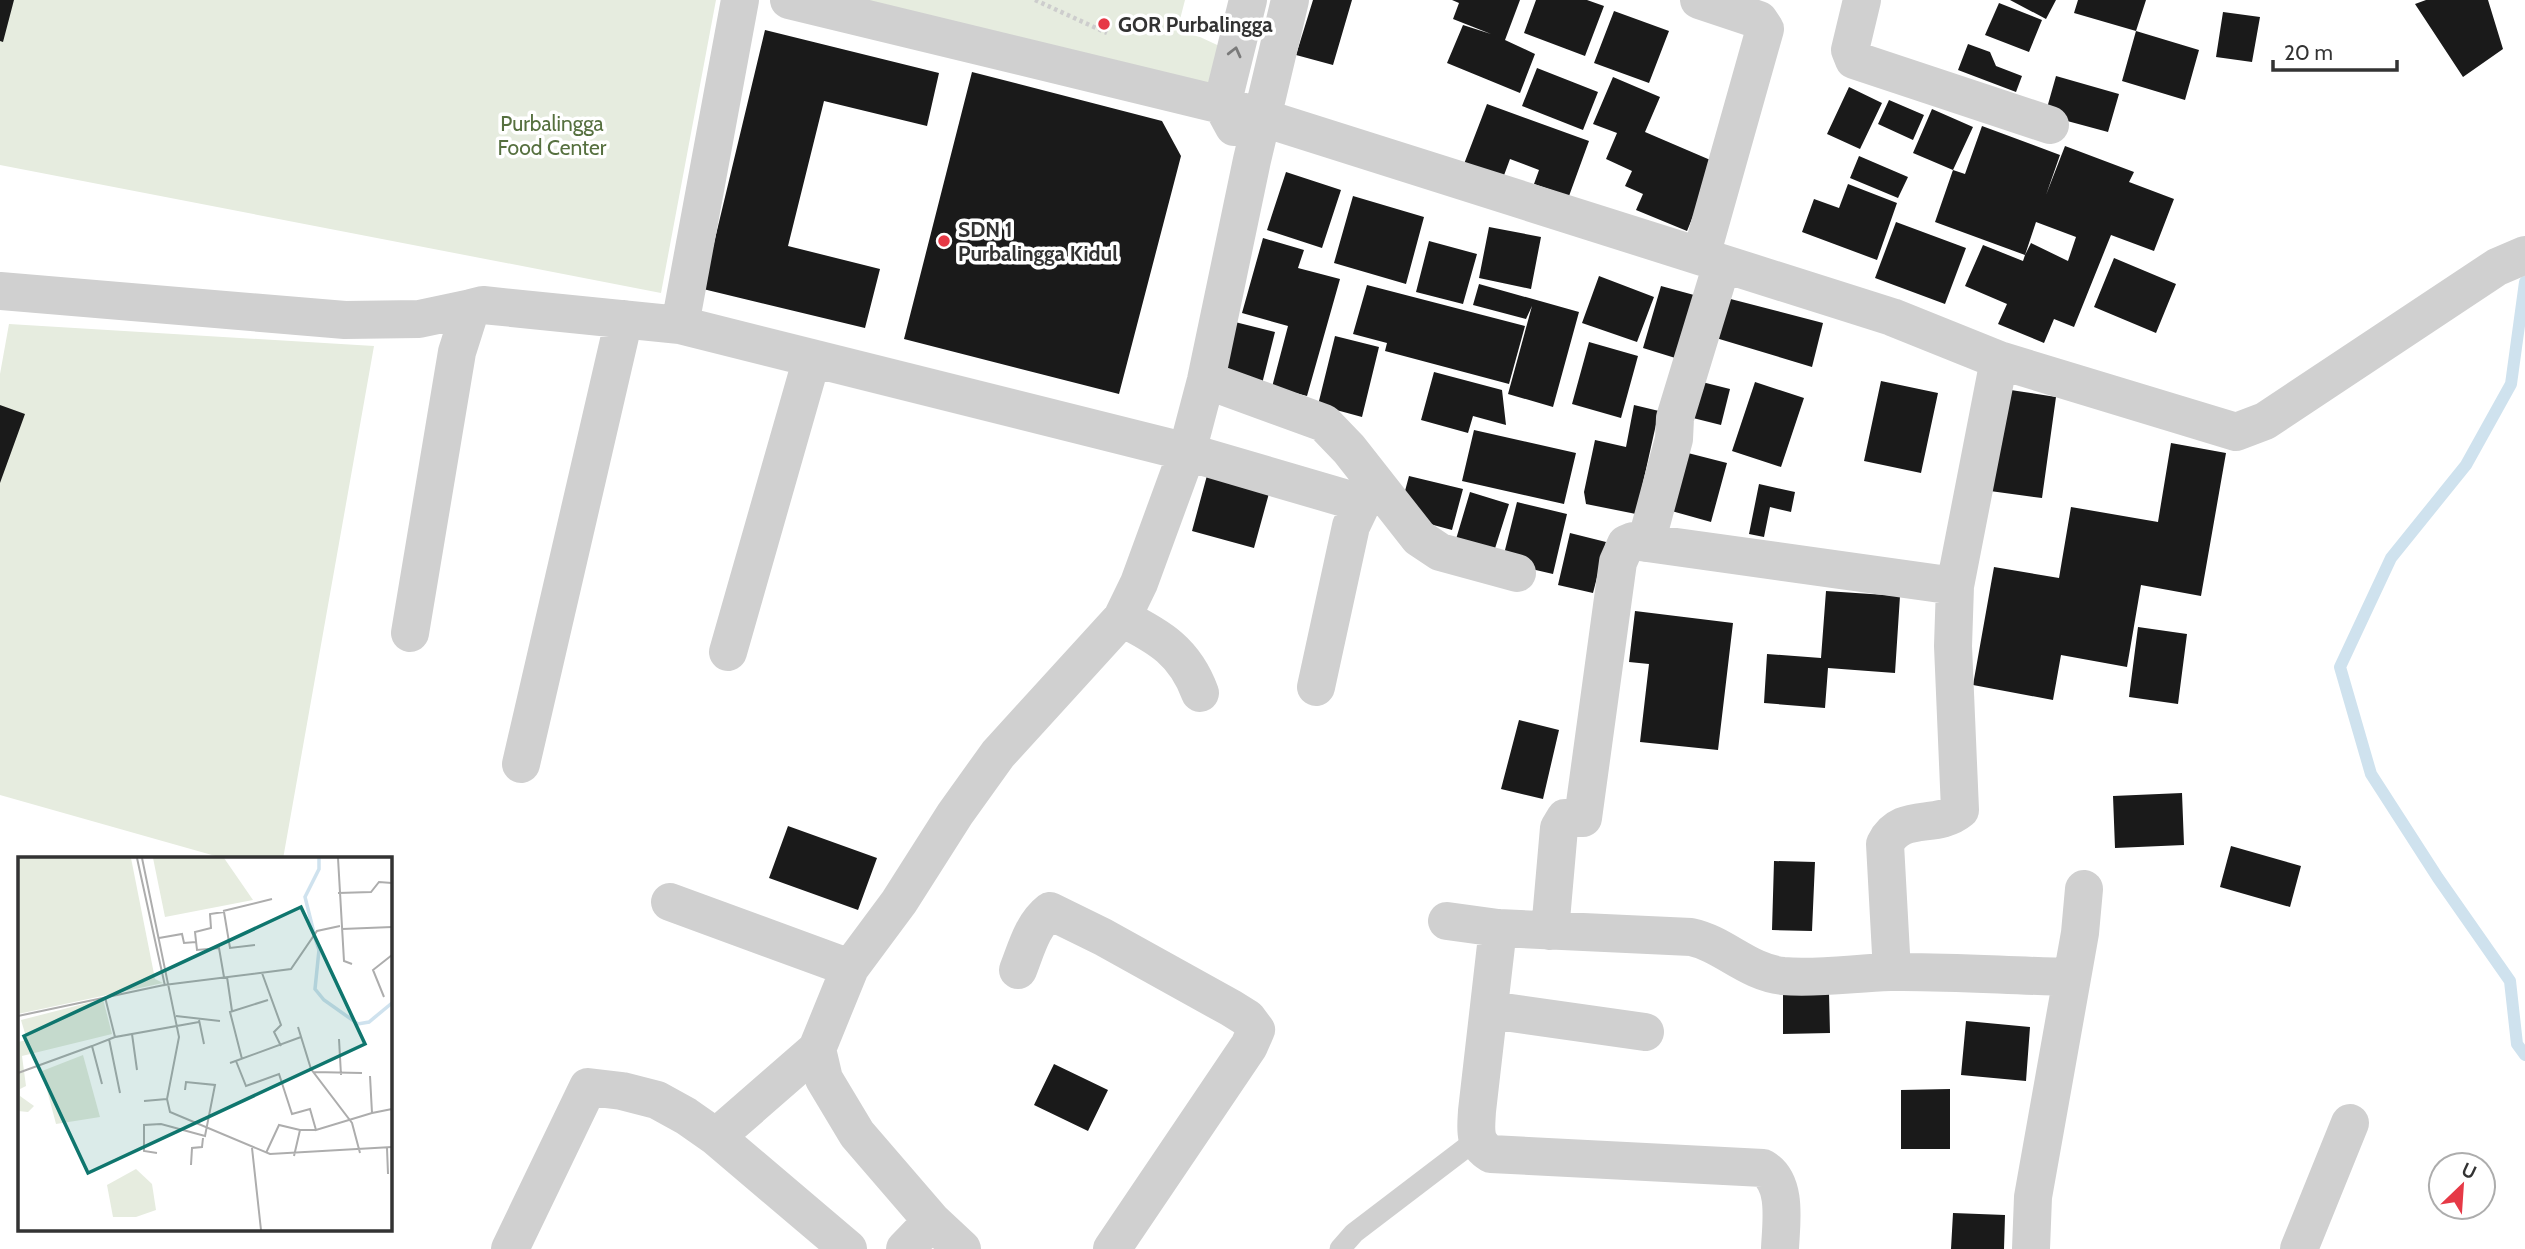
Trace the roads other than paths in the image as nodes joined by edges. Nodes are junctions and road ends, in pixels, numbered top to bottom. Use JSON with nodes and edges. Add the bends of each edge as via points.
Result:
{"nodes":[{"id":1,"x":740,"y":0,"type":"edge"},
{"id":2,"x":789,"y":0,"type":"edge"},
{"id":3,"x":1248,"y":0,"type":"edge"},
{"id":4,"x":1290,"y":0,"type":"edge"},
{"id":5,"x":1699,"y":0,"type":"edge"},
{"id":6,"x":1862,"y":0,"type":"edge"},
{"id":7,"x":1222,"y":105,"type":"junction"},
{"id":8,"x":1263,"y":118,"type":"junction"},
{"id":9,"x":2050,"y":125,"type":"dead end"},
{"id":10,"x":1252,"y":160,"type":"junction"},
{"id":11,"x":1711,"y":260,"type":"junction"},
{"id":12,"x":2511,"y":261,"type":"edge"},
{"id":13,"x":0,"y":291,"type":"edge"},
{"id":14,"x":471,"y":308,"type":"junction"},
{"id":15,"x":624,"y":319,"type":"junction"},
{"id":16,"x":680,"y":325,"type":"junction"},
{"id":17,"x":812,"y":358,"type":"junction"},
{"id":18,"x":1999,"y":360,"type":"junction"},
{"id":19,"x":1206,"y":380,"type":"junction"},
{"id":20,"x":1187,"y":452,"type":"junction"},
{"id":21,"x":1367,"y":492,"type":"junction"},
{"id":22,"x":1646,"y":543,"type":"junction"},
{"id":23,"x":1517,"y":573,"type":"dead end"},
{"id":24,"x":1955,"y":586,"type":"junction"},
{"id":25,"x":1122,"y":618,"type":"junction"},
{"id":26,"x":410,"y":633,"type":"dead end"},
{"id":27,"x":727,"y":652,"type":"dead end"},
{"id":28,"x":1316,"y":687,"type":"dead end"},
{"id":29,"x":1199,"y":693,"type":"dead end"},
{"id":30,"x":520,"y":764,"type":"dead end"},
{"id":31,"x":2084,"y":890,"type":"dead end"},
{"id":32,"x":670,"y":902,"type":"dead end"},
{"id":33,"x":1447,"y":921,"type":"dead end"},
{"id":34,"x":1498,"y":928,"type":"junction"},
{"id":35,"x":1550,"y":931,"type":"junction"},
{"id":36,"x":850,"y":968,"type":"junction"},
{"id":37,"x":1018,"y":970,"type":"dead end"},
{"id":38,"x":1892,"y":972,"type":"junction"},
{"id":39,"x":2072,"y":978,"type":"junction"},
{"id":40,"x":1490,"y":1010,"type":"junction"},
{"id":41,"x":1644,"y":1032,"type":"dead end"},
{"id":42,"x":817,"y":1049,"type":"junction"},
{"id":43,"x":2350,"y":1123,"type":"dead end"},
{"id":44,"x":728,"y":1125,"type":"junction"},
{"id":45,"x":1476,"y":1140,"type":"junction"},
{"id":46,"x":918,"y":1234,"type":"edge"},
{"id":47,"x":510,"y":1249,"type":"edge"},
{"id":48,"x":848,"y":1249,"type":"edge"},
{"id":49,"x":962,"y":1249,"type":"edge"},
{"id":50,"x":1112,"y":1249,"type":"edge"},
{"id":51,"x":1340,"y":1249,"type":"edge"},
{"id":52,"x":1780,"y":1249,"type":"edge"},
{"id":53,"x":2031,"y":1249,"type":"edge"},
{"id":54,"x":2299,"y":1249,"type":"edge"}],
"edges":[{"from":1,"to":16,"type":"street"},
{"from":2,"to":7,"type":"street"},
{"from":7,"to":3,"type":"street","one_way":true},
{"from":4,"to":8,"type":"street"},
{"from":5,"to":11,"type":"street","via":[[1759,20],[1765,29]]},
{"from":6,"to":9,"type":"street","via":[[1850,50],[1854,60]]},
{"from":7,"to":8,"type":"street"},
{"from":7,"to":10,"type":"street"},
{"from":8,"to":10,"type":"street"},
{"from":8,"to":11,"type":"street"},
{"from":10,"to":19,"type":"street"},
{"from":11,"to":18,"type":"street","via":[[1892,317]]},
{"from":11,"to":22,"type":"street","via":[[1674,439]]},
{"from":12,"to":18,"type":"street","via":[[2249,429],[2236,432]]},
{"from":13,"to":14,"type":"street","via":[[345,320],[419,318]]},
{"from":14,"to":15,"type":"street","via":[[483,305]]},
{"from":14,"to":26,"type":"street","via":[[457,352]]},
{"from":15,"to":16,"type":"street"},
{"from":15,"to":30,"type":"street"},
{"from":16,"to":17,"type":"street"},
{"from":17,"to":20,"type":"street"},
{"from":17,"to":27,"type":"street"},
{"from":18,"to":24,"type":"street"},
{"from":19,"to":20,"type":"street"},
{"from":19,"to":21,"type":"street","via":[[1324,423]]},
{"from":20,"to":21,"type":"street"},
{"from":20,"to":25,"type":"street","via":[[1156,545]]},
{"from":21,"to":23,"type":"street","via":[[1432,549]]},
{"from":21,"to":28,"type":"street","via":[[1351,526]]},
{"from":22,"to":24,"type":"street"},
{"from":22,"to":35,"type":"street","via":[[1626,544],[1618,562],[1583,818],[1565,818],[1559,828]]},
{"from":24,"to":38,"type":"street","via":[[1960,810],[1901,825],[1885,845]]},
{"from":25,"to":29,"type":"street","via":[[1161,637],[1192,670]]},
{"from":25,"to":36,"type":"street","via":[[999,754]]},
{"from":31,"to":39,"type":"street"},
{"from":32,"to":36,"type":"street"},
{"from":33,"to":34,"type":"street"},
{"from":34,"to":35,"type":"street"},
{"from":34,"to":40,"type":"street"},
{"from":35,"to":38,"type":"street","via":[[1708,940],[1754,967],[1784,976]]},
{"from":36,"to":42,"type":"street"},
{"from":37,"to":50,"type":"street","via":[[1033,932],[1049,911],[1231,1008],[1256,1030]]},
{"from":38,"to":39,"type":"street"},
{"from":39,"to":53,"type":"street","via":[[2034,1197]]},
{"from":40,"to":41,"type":"street"},
{"from":40,"to":45,"type":"street"},
{"from":42,"to":44,"type":"street"},
{"from":42,"to":46,"type":"street","via":[[836,1103]]},
{"from":43,"to":54,"type":"street"},
{"from":44,"to":47,"type":"street","via":[[657,1100],[588,1087]]},
{"from":44,"to":48,"type":"street"},
{"from":45,"to":51,"type":"lane","via":[[1354,1233]]},
{"from":45,"to":52,"type":"street","via":[[1491,1154],[1763,1168],[1774,1176],[1779,1189]]},
{"from":46,"to":49,"type":"street"}]}
